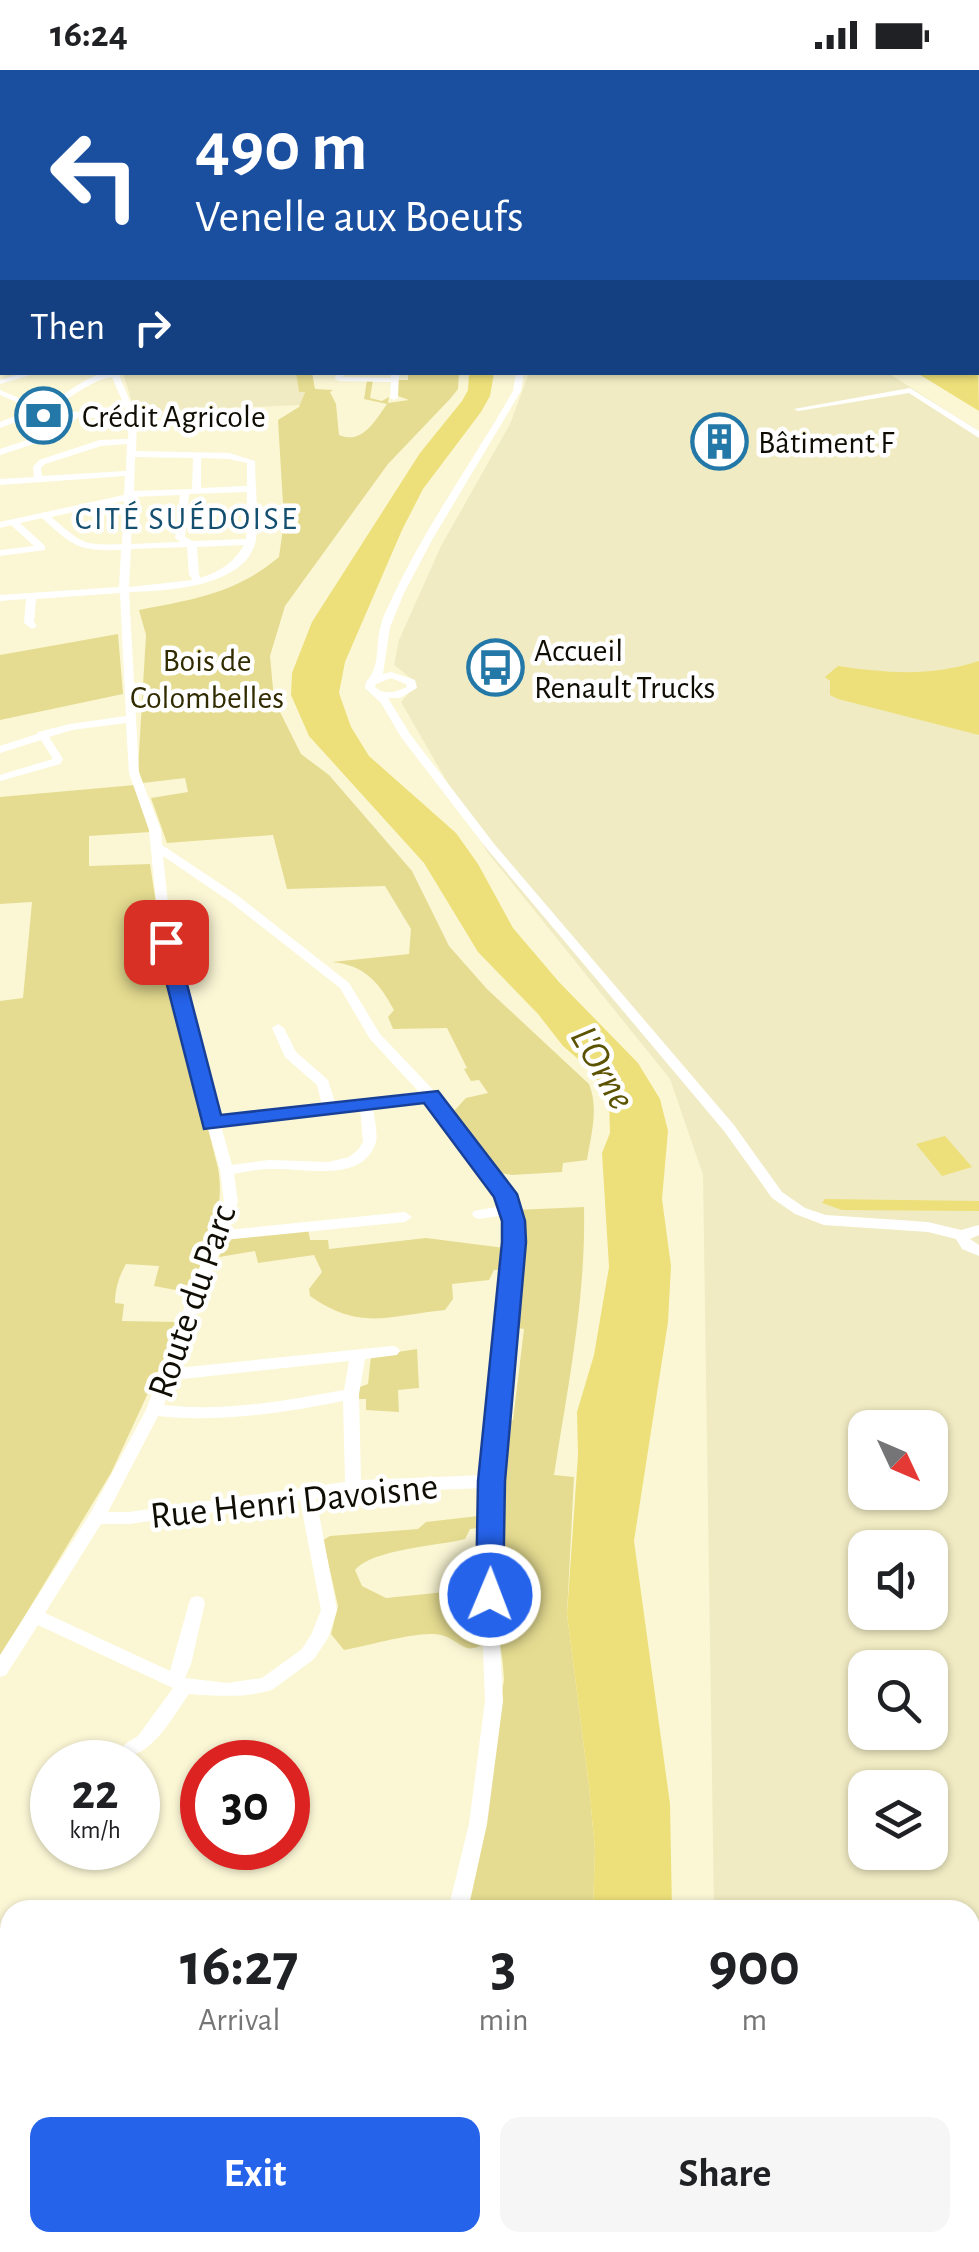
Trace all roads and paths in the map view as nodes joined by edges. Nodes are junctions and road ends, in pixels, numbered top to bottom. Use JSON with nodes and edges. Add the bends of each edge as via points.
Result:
{"nodes":[{"id":1,"x":28,"y":375,"type":"edge"},
{"id":2,"x":106,"y":375,"type":"edge"},
{"id":3,"x":118,"y":375,"type":"edge"},
{"id":4,"x":340,"y":375,"type":"edge"},
{"id":5,"x":519,"y":375,"type":"edge"},
{"id":6,"x":395,"y":376,"type":"edge"},
{"id":7,"x":0,"y":382,"type":"edge"},
{"id":8,"x":0,"y":392,"type":"edge"},
{"id":9,"x":394,"y":398,"type":"dead end"},
{"id":10,"x":798,"y":409,"type":"dead end"},
{"id":11,"x":44,"y":410,"type":"junction"},
{"id":12,"x":76,"y":416,"type":"junction"},
{"id":13,"x":133,"y":418,"type":"junction"},
{"id":14,"x":0,"y":426,"type":"edge"},
{"id":15,"x":55,"y":434,"type":"junction"},
{"id":16,"x":979,"y":435,"type":"edge"},
{"id":17,"x":132,"y":440,"type":"junction"},
{"id":18,"x":84,"y":448,"type":"junction"},
{"id":19,"x":11,"y":449,"type":"junction"},
{"id":20,"x":0,"y":452,"type":"edge"},
{"id":21,"x":131,"y":454,"type":"junction"},
{"id":22,"x":197,"y":454,"type":"junction"},
{"id":23,"x":40,"y":464,"type":"junction"},
{"id":24,"x":130,"y":472,"type":"junction"},
{"id":25,"x":38,"y":478,"type":"junction"},
{"id":26,"x":0,"y":482,"type":"edge"},
{"id":27,"x":250,"y":489,"type":"junction"},
{"id":28,"x":190,"y":492,"type":"junction"},
{"id":29,"x":128,"y":496,"type":"junction"},
{"id":30,"x":1,"y":511,"type":"edge"},
{"id":31,"x":46,"y":518,"type":"junction"},
{"id":32,"x":8,"y":524,"type":"edge"},
{"id":33,"x":251,"y":542,"type":"junction"},
{"id":34,"x":187,"y":544,"type":"junction"},
{"id":35,"x":124,"y":546,"type":"junction"},
{"id":36,"x":0,"y":553,"type":"edge"},
{"id":37,"x":40,"y":581,"type":"dead end"},
{"id":38,"x":198,"y":581,"type":"junction"},
{"id":39,"x":124,"y":589,"type":"junction"},
{"id":40,"x":36,"y":595,"type":"junction"},
{"id":41,"x":0,"y":598,"type":"edge"},
{"id":42,"x":32,"y":626,"type":"dead end"},
{"id":43,"x":380,"y":651,"type":"junction"},
{"id":44,"x":398,"y":676,"type":"junction"},
{"id":45,"x":375,"y":679,"type":"junction"},
{"id":46,"x":376,"y":694,"type":"junction"},
{"id":47,"x":403,"y":694,"type":"junction"},
{"id":48,"x":396,"y":718,"type":"junction"},
{"id":49,"x":129,"y":720,"type":"junction"},
{"id":50,"x":42,"y":734,"type":"junction"},
{"id":51,"x":0,"y":750,"type":"edge"},
{"id":52,"x":0,"y":778,"type":"edge"},
{"id":53,"x":159,"y":848,"type":"junction"},
{"id":54,"x":278,"y":1028,"type":"dead end"},
{"id":55,"x":430,"y":1096,"type":"junction"},
{"id":56,"x":366,"y":1105,"type":"junction"},
{"id":57,"x":330,"y":1109,"type":"junction"},
{"id":58,"x":212,"y":1124,"type":"junction"},
{"id":59,"x":227,"y":1170,"type":"junction"},
{"id":60,"x":511,"y":1209,"type":"junction"},
{"id":61,"x":804,"y":1213,"type":"joint"},
{"id":62,"x":479,"y":1214,"type":"dead end"},
{"id":63,"x":405,"y":1217,"type":"dead end"},
{"id":64,"x":971,"y":1233,"type":"edge"},
{"id":65,"x":222,"y":1235,"type":"junction"},
{"id":66,"x":979,"y":1251,"type":"edge"},
{"id":67,"x":392,"y":1350,"type":"dead end"},
{"id":68,"x":358,"y":1354,"type":"junction"},
{"id":69,"x":167,"y":1376,"type":"junction"},
{"id":70,"x":352,"y":1394,"type":"junction"},
{"id":71,"x":154,"y":1410,"type":"junction"},
{"id":72,"x":492,"y":1481,"type":"junction"},
{"id":73,"x":352,"y":1486,"type":"junction"},
{"id":74,"x":308,"y":1492,"type":"junction"},
{"id":75,"x":96,"y":1518,"type":"junction"},
{"id":76,"x":196,"y":1603,"type":"dead end"},
{"id":77,"x":35,"y":1616,"type":"junction"},
{"id":78,"x":0,"y":1670,"type":"edge"},
{"id":79,"x":180,"y":1682,"type":"junction"},
{"id":80,"x":144,"y":1740,"type":"edge"},
{"id":81,"x":460,"y":1900,"type":"edge"}],
"edges":[{"from":1,"to":7,"type":"street"},
{"from":2,"to":11,"type":"street"},
{"from":3,"to":13,"type":"street"},
{"from":4,"to":6,"type":"street","via":[[339,380]]},
{"from":5,"to":43,"type":"street","via":[[512,401],[399,594]]},
{"from":6,"to":9,"type":"street"},
{"from":8,"to":11,"type":"street"},
{"from":10,"to":16,"type":"street","via":[[910,390]]},
{"from":11,"to":12,"type":"street"},
{"from":11,"to":14,"type":"street"},
{"from":12,"to":13,"type":"street"},
{"from":12,"to":15,"type":"street"},
{"from":13,"to":17,"type":"street","name":"Route du Parc"},
{"from":15,"to":18,"type":"street"},
{"from":15,"to":19,"type":"street"},
{"from":17,"to":18,"type":"street"},
{"from":17,"to":21,"type":"street","name":"Route du Parc"},
{"from":18,"to":23,"type":"street"},
{"from":19,"to":20,"type":"street"},
{"from":19,"to":23,"type":"street"},
{"from":21,"to":22,"type":"street"},
{"from":21,"to":24,"type":"street","name":"Route du Parc"},
{"from":22,"to":27,"type":"street","via":[[247,458]]},
{"from":22,"to":28,"type":"street"},
{"from":23,"to":25,"type":"street"},
{"from":24,"to":25,"type":"street"},
{"from":24,"to":29,"type":"street","name":"Route du Parc"},
{"from":25,"to":26,"type":"street"},
{"from":27,"to":28,"type":"street"},
{"from":27,"to":33,"type":"street"},
{"from":28,"to":29,"type":"street"},
{"from":28,"to":34,"type":"street","via":[[180,538]]},
{"from":29,"to":31,"type":"street"},
{"from":29,"to":35,"type":"street","name":"Route du Parc"},
{"from":30,"to":32,"type":"street"},
{"from":31,"to":32,"type":"street"},
{"from":31,"to":35,"type":"street","via":[[84,546]]},
{"from":32,"to":36,"type":"street","via":[[42,548]]},
{"from":33,"to":34,"type":"street"},
{"from":33,"to":38,"type":"street","via":[[235,564]]},
{"from":34,"to":35,"type":"street"},
{"from":34,"to":38,"type":"street"},
{"from":35,"to":39,"type":"street","name":"Route du Parc"},
{"from":37,"to":40,"type":"street"},
{"from":38,"to":39,"type":"street"},
{"from":39,"to":40,"type":"street"},
{"from":39,"to":49,"type":"street","name":"Route du Parc"},
{"from":40,"to":41,"type":"street"},
{"from":40,"to":42,"type":"street"},
{"from":43,"to":44,"type":"street"},
{"from":43,"to":45,"type":"street"},
{"from":44,"to":45,"type":"street"},
{"from":44,"to":47,"type":"street","via":[[412,685]]},
{"from":45,"to":46,"type":"street","via":[[370,685]]},
{"from":46,"to":47,"type":"street"},
{"from":46,"to":48,"type":"street"},
{"from":47,"to":48,"type":"street"},
{"from":48,"to":61,"type":"street","via":[[491,847],[716,1113],[771,1189]]},
{"from":49,"to":50,"type":"street"},
{"from":49,"to":53,"type":"street","name":"Route du Parc","via":[[134,773]]},
{"from":50,"to":51,"type":"street"},
{"from":50,"to":52,"type":"street","via":[[56,762]]},
{"from":53,"to":55,"type":"street","via":[[338,978],[375,1036]]},
{"from":53,"to":58,"type":"street","name":"Route du Parc","via":[[166,942]]},
{"from":54,"to":57,"type":"street","via":[[290,1054],[322,1083]]},
{"from":55,"to":56,"type":"street"},
{"from":55,"to":60,"type":"street"},
{"from":56,"to":57,"type":"street"},
{"from":56,"to":59,"type":"street","via":[[370,1142],[356,1160]]},
{"from":57,"to":58,"type":"street"},
{"from":58,"to":59,"type":"street","name":"Route du Parc"},
{"from":59,"to":65,"type":"street","name":"Route du Parc","via":[[231,1202]]},
{"from":60,"to":62,"type":"street"},
{"from":60,"to":72,"type":"street","via":[[514,1242]]},
{"from":61,"to":64,"type":"street"},
{"from":63,"to":65,"type":"street"},
{"from":64,"to":66,"type":"street","via":[[966,1246]]},
{"from":65,"to":69,"type":"street","name":"Route du Parc"},
{"from":67,"to":68,"type":"street"},
{"from":68,"to":69,"type":"street"},
{"from":68,"to":70,"type":"street"},
{"from":69,"to":71,"type":"street","name":"Route du Parc"},
{"from":70,"to":71,"type":"street","via":[[238,1414]]},
{"from":70,"to":73,"type":"street"},
{"from":71,"to":75,"type":"street","name":"Route du Parc"},
{"from":72,"to":73,"type":"street","name":"Rue Henri Davoisne"},
{"from":72,"to":81,"type":"street","via":[[494,1700]]},
{"from":73,"to":74,"type":"street","name":"Rue Henri Davoisne"},
{"from":74,"to":75,"type":"street","name":"Rue Henri Davoisne"},
{"from":74,"to":79,"type":"street","via":[[329,1610],[319,1638],[294,1668],[266,1685],[228,1690]]},
{"from":75,"to":77,"type":"street","name":"Route du Parc"},
{"from":76,"to":79,"type":"street"},
{"from":77,"to":78,"type":"street","name":"Route du Parc"},
{"from":77,"to":79,"type":"street"},
{"from":79,"to":80,"type":"street"}]}
